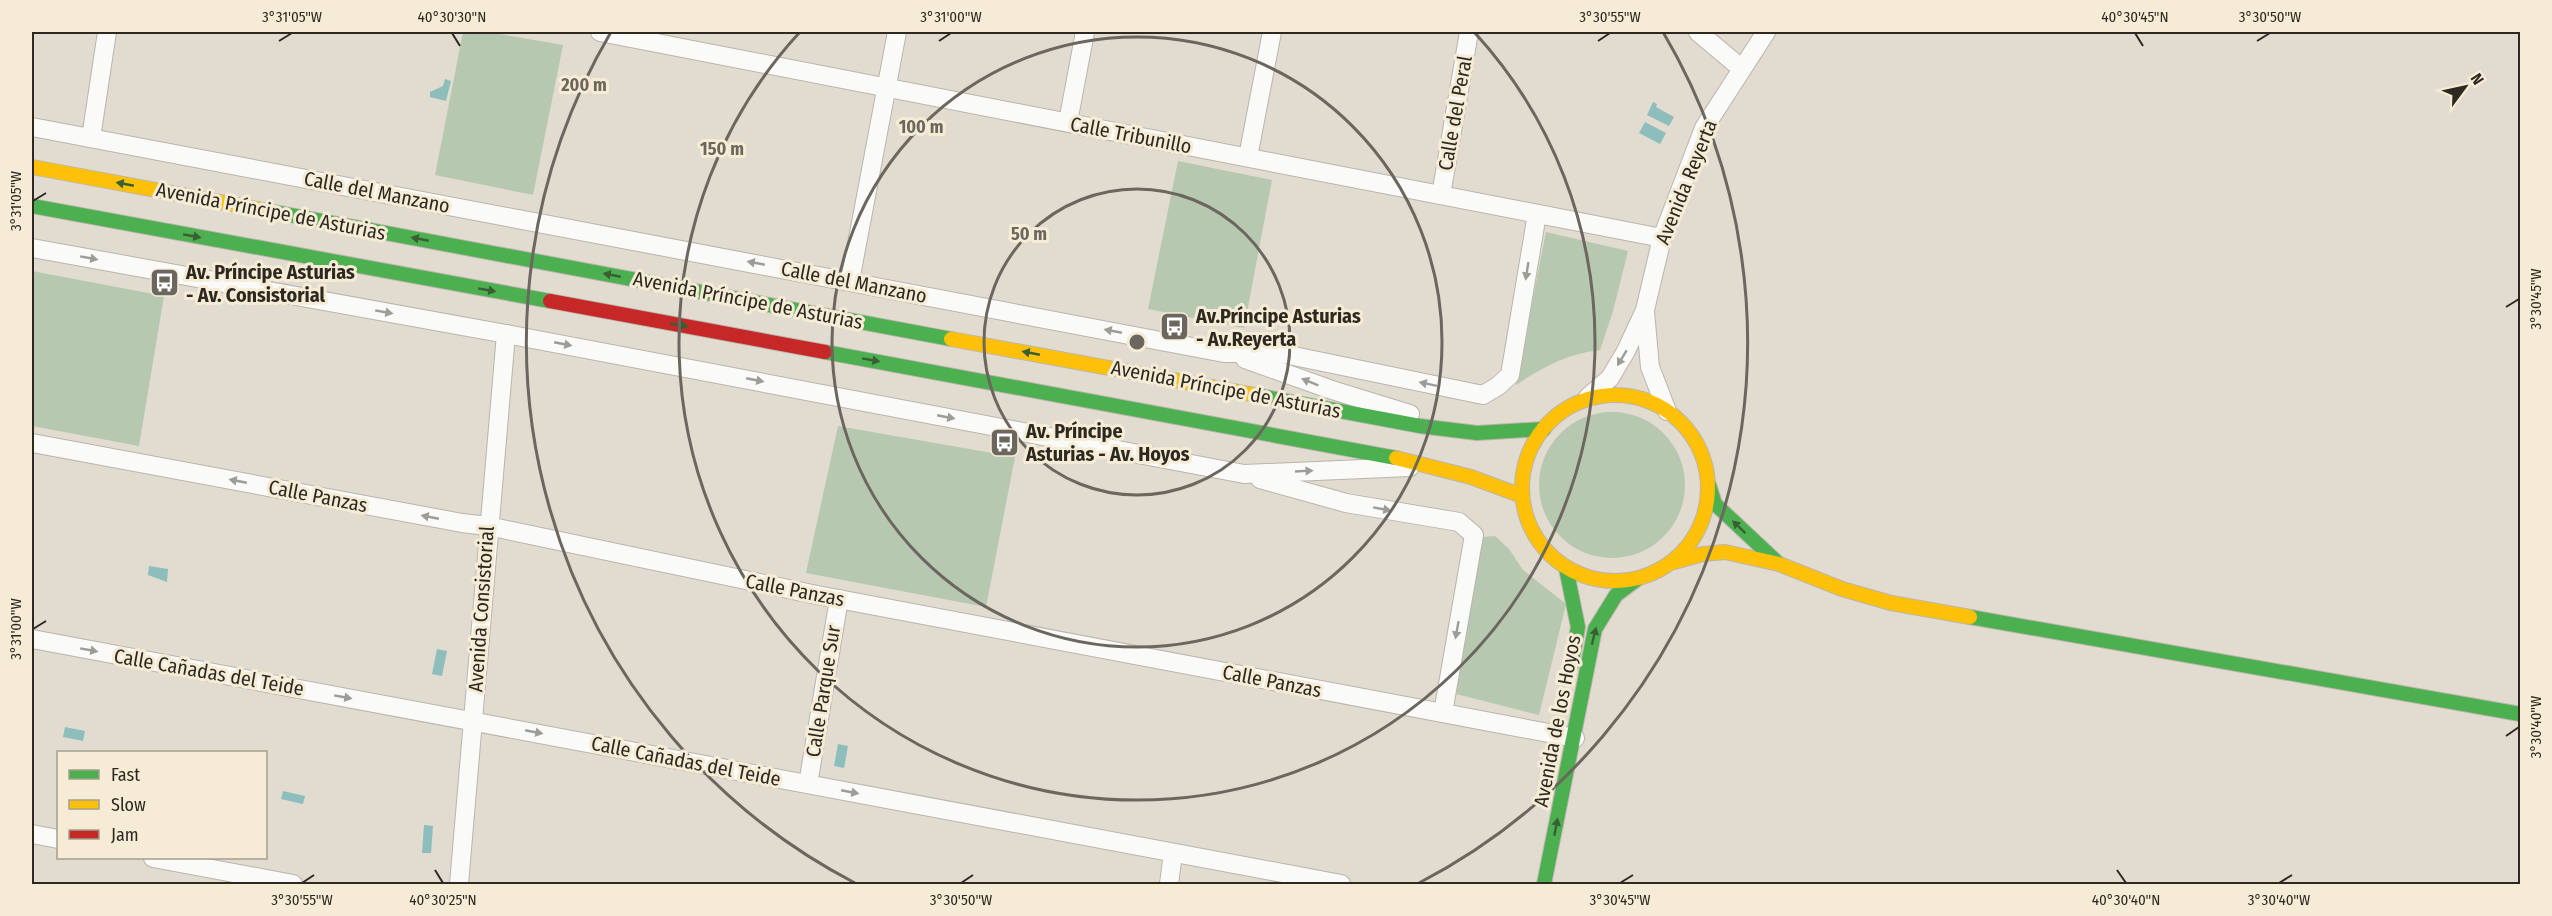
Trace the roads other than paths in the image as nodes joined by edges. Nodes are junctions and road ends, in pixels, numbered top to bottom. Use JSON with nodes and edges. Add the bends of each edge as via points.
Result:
{"nodes":[{"id":1,"x":107,"y":32,"type":"edge"},
{"id":2,"x":600,"y":32,"type":"edge"},
{"id":3,"x":897,"y":32,"type":"edge"},
{"id":4,"x":1085,"y":32,"type":"edge"},
{"id":5,"x":1272,"y":32,"type":"edge"},
{"id":6,"x":1469,"y":32,"type":"edge"},
{"id":7,"x":1698,"y":32,"type":"edge"},
{"id":8,"x":1766,"y":32,"type":"edge"},
{"id":9,"x":689,"y":40,"type":"edge"},
{"id":10,"x":1742,"y":69,"type":"junction"},
{"id":11,"x":886,"y":87,"type":"junction"},
{"id":12,"x":1068,"y":122,"type":"junction"},
{"id":13,"x":32,"y":127,"type":"edge"},
{"id":14,"x":91,"y":138,"type":"junction"},
{"id":15,"x":1248,"y":157,"type":"junction"},
{"id":16,"x":32,"y":167,"type":"edge"},
{"id":17,"x":1441,"y":195,"type":"junction"},
{"id":18,"x":32,"y":206,"type":"edge"},
{"id":19,"x":1536,"y":213,"type":"junction"},
{"id":20,"x":1662,"y":238,"type":"junction"},
{"id":21,"x":32,"y":248,"type":"edge"},
{"id":22,"x":850,"y":281,"type":"junction"},
{"id":23,"x":1645,"y":310,"type":"junction"},
{"id":24,"x":506,"y":334,"type":"junction"},
{"id":25,"x":1224,"y":353,"type":"junction"},
{"id":26,"x":1588,"y":397,"type":"junction"},
{"id":27,"x":1667,"y":411,"type":"junction"},
{"id":28,"x":1544,"y":429,"type":"junction"},
{"id":29,"x":1466,"y":432,"type":"junction"},
{"id":30,"x":32,"y":443,"type":"edge"},
{"id":31,"x":1424,"y":466,"type":"junction"},
{"id":32,"x":1244,"y":474,"type":"junction"},
{"id":33,"x":1708,"y":483,"type":"junction"},
{"id":34,"x":1522,"y":496,"type":"junction"},
{"id":35,"x":488,"y":526,"type":"junction"},
{"id":36,"x":1674,"y":562,"type":"junction"},
{"id":37,"x":1779,"y":564,"type":"junction"},
{"id":38,"x":1566,"y":568,"type":"junction"},
{"id":39,"x":1636,"y":580,"type":"junction"},
{"id":40,"x":839,"y":599,"type":"junction"},
{"id":41,"x":32,"y":639,"type":"edge"},
{"id":42,"x":1569,"y":681,"type":"dead end"},
{"id":43,"x":1443,"y":713,"type":"junction"},
{"id":44,"x":2520,"y":714,"type":"edge"},
{"id":45,"x":472,"y":720,"type":"junction"},
{"id":46,"x":1562,"y":737,"type":"junction"},
{"id":47,"x":808,"y":784,"type":"junction"},
{"id":48,"x":32,"y":834,"type":"edge"},
{"id":49,"x":57,"y":839,"type":"edge"},
{"id":50,"x":1173,"y":853,"type":"junction"},
{"id":51,"x":158,"y":859,"type":"edge"},
{"id":52,"x":293,"y":885,"type":"edge"},
{"id":53,"x":459,"y":885,"type":"edge"},
{"id":54,"x":1168,"y":885,"type":"edge"},
{"id":55,"x":1341,"y":885,"type":"edge"},
{"id":56,"x":1544,"y":885,"type":"edge"}],
"edges":[{"from":1,"to":14,"type":"street"},
{"from":2,"to":9,"type":"street","name":"Calle Tribunillo"},
{"from":3,"to":11,"type":"street"},
{"from":4,"to":12,"type":"street"},
{"from":5,"to":15,"type":"street"},
{"from":6,"to":17,"type":"street","name":"Calle del Peral"},
{"from":7,"to":10,"type":"street"},
{"from":8,"to":10,"type":"street","name":"Avenida Reyerta"},
{"from":9,"to":11,"type":"street","name":"Calle Tribunillo"},
{"from":10,"to":20,"type":"street","name":"Avenida Reyerta","via":[[1704,128]]},
{"from":11,"to":12,"type":"street","name":"Calle Tribunillo"},
{"from":11,"to":22,"type":"street"},
{"from":12,"to":15,"type":"street","name":"Calle Tribunillo"},
{"from":13,"to":14,"type":"street","name":"Calle del Manzano"},
{"from":22,"to":14,"type":"street","name":"Calle del Manzano","one_way":true},
{"from":15,"to":17,"type":"street","name":"Calle Tribunillo"},
{"from":29,"to":16,"type":"street","name":"Avenida Príncipe de Asturias","one_way":true},
{"from":17,"to":19,"type":"street","name":"Calle Tribunillo"},
{"from":18,"to":31,"type":"street","name":"Avenida Príncipe de Asturias","one_way":true,"via":[[1380,454]]},
{"from":19,"to":20,"type":"street","name":"Calle Tribunillo"},
{"from":19,"to":25,"type":"street","name":"Calle del Manzano","one_way":true,"via":[[1510,375],[1482,395],[1279,353]]},
{"from":20,"to":23,"type":"street","name":"Avenida Reyerta"},
{"from":21,"to":24,"type":"street","name":"Avenida Príncipe de Asturias","one_way":true},
{"from":25,"to":22,"type":"street","name":"Calle del Manzano","one_way":true},
{"from":23,"to":26,"type":"street","name":"Avenida Reyerta","one_way":true,"via":[[1610,378]]},
{"from":23,"to":27,"type":"street","name":"Avenida Reyerta","via":[[1650,367]]},
{"from":24,"to":32,"type":"street","name":"Avenida Príncipe de Asturias","one_way":true},
{"from":24,"to":35,"type":"street","name":"Avenida Consistorial"},
{"from":29,"to":25,"type":"street","name":"Avenida Príncipe de Asturias","one_way":true},
{"from":26,"to":27,"type":"street","via":[[1626,393]]},
{"from":26,"to":28,"type":"street","via":[[1563,411]]},
{"from":27,"to":33,"type":"street","via":[[1688,431],[1702,456]]},
{"from":28,"to":29,"type":"street","name":"Avenida Príncipe de Asturias","via":[[1503,434]]},
{"from":28,"to":34,"type":"street","via":[[1523,472]]},
{"from":35,"to":30,"type":"street","name":"Calle Panzas","one_way":true},
{"from":32,"to":31,"type":"street","name":"Avenida Príncipe de Asturias","one_way":true},
{"from":31,"to":34,"type":"street","name":"Avenida Príncipe de Asturias","via":[[1471,477]]},
{"from":32,"to":43,"type":"street","name":"Avenida Príncipe de Asturias","one_way":true,"via":[[1346,503],[1459,522],[1474,535]]},
{"from":33,"to":36,"type":"street","via":[[1705,513],[1694,540]]},
{"from":37,"to":33,"type":"street","one_way":true,"via":[[1715,504]]},
{"from":34,"to":38,"type":"street","via":[[1529,524],[1544,549]]},
{"from":35,"to":40,"type":"street","name":"Calle Panzas"},
{"from":35,"to":45,"type":"street","name":"Avenida Consistorial"},
{"from":36,"to":37,"type":"street","via":[[1725,552]]},
{"from":36,"to":39,"type":"street"},
{"from":37,"to":44,"type":"street","via":[[1891,603]]},
{"from":38,"to":39,"type":"street","via":[[1588,578]]},
{"from":38,"to":42,"type":"street","name":"Avenida de los Hoyos","via":[[1578,627]]},
{"from":46,"to":39,"type":"street","name":"Avenida de los Hoyos","one_way":true,"via":[[1595,629],[1616,595]]},
{"from":40,"to":43,"type":"street","name":"Calle Panzas"},
{"from":40,"to":47,"type":"street","name":"Calle Parque Sur"},
{"from":41,"to":45,"type":"street","name":"Calle Cañadas del Teide","one_way":true},
{"from":43,"to":46,"type":"street","name":"Calle Panzas"},
{"from":45,"to":47,"type":"street","name":"Calle Cañadas del Teide","one_way":true},
{"from":45,"to":53,"type":"street","name":"Avenida Consistorial"},
{"from":56,"to":46,"type":"street","name":"Avenida de los Hoyos","one_way":true},
{"from":47,"to":50,"type":"street","name":"Calle Cañadas del Teide","one_way":true},
{"from":48,"to":49,"type":"street"},
{"from":50,"to":54,"type":"street"},
{"from":50,"to":55,"type":"street","name":"Calle Cañadas del Teide"},
{"from":51,"to":52,"type":"street"}]}
